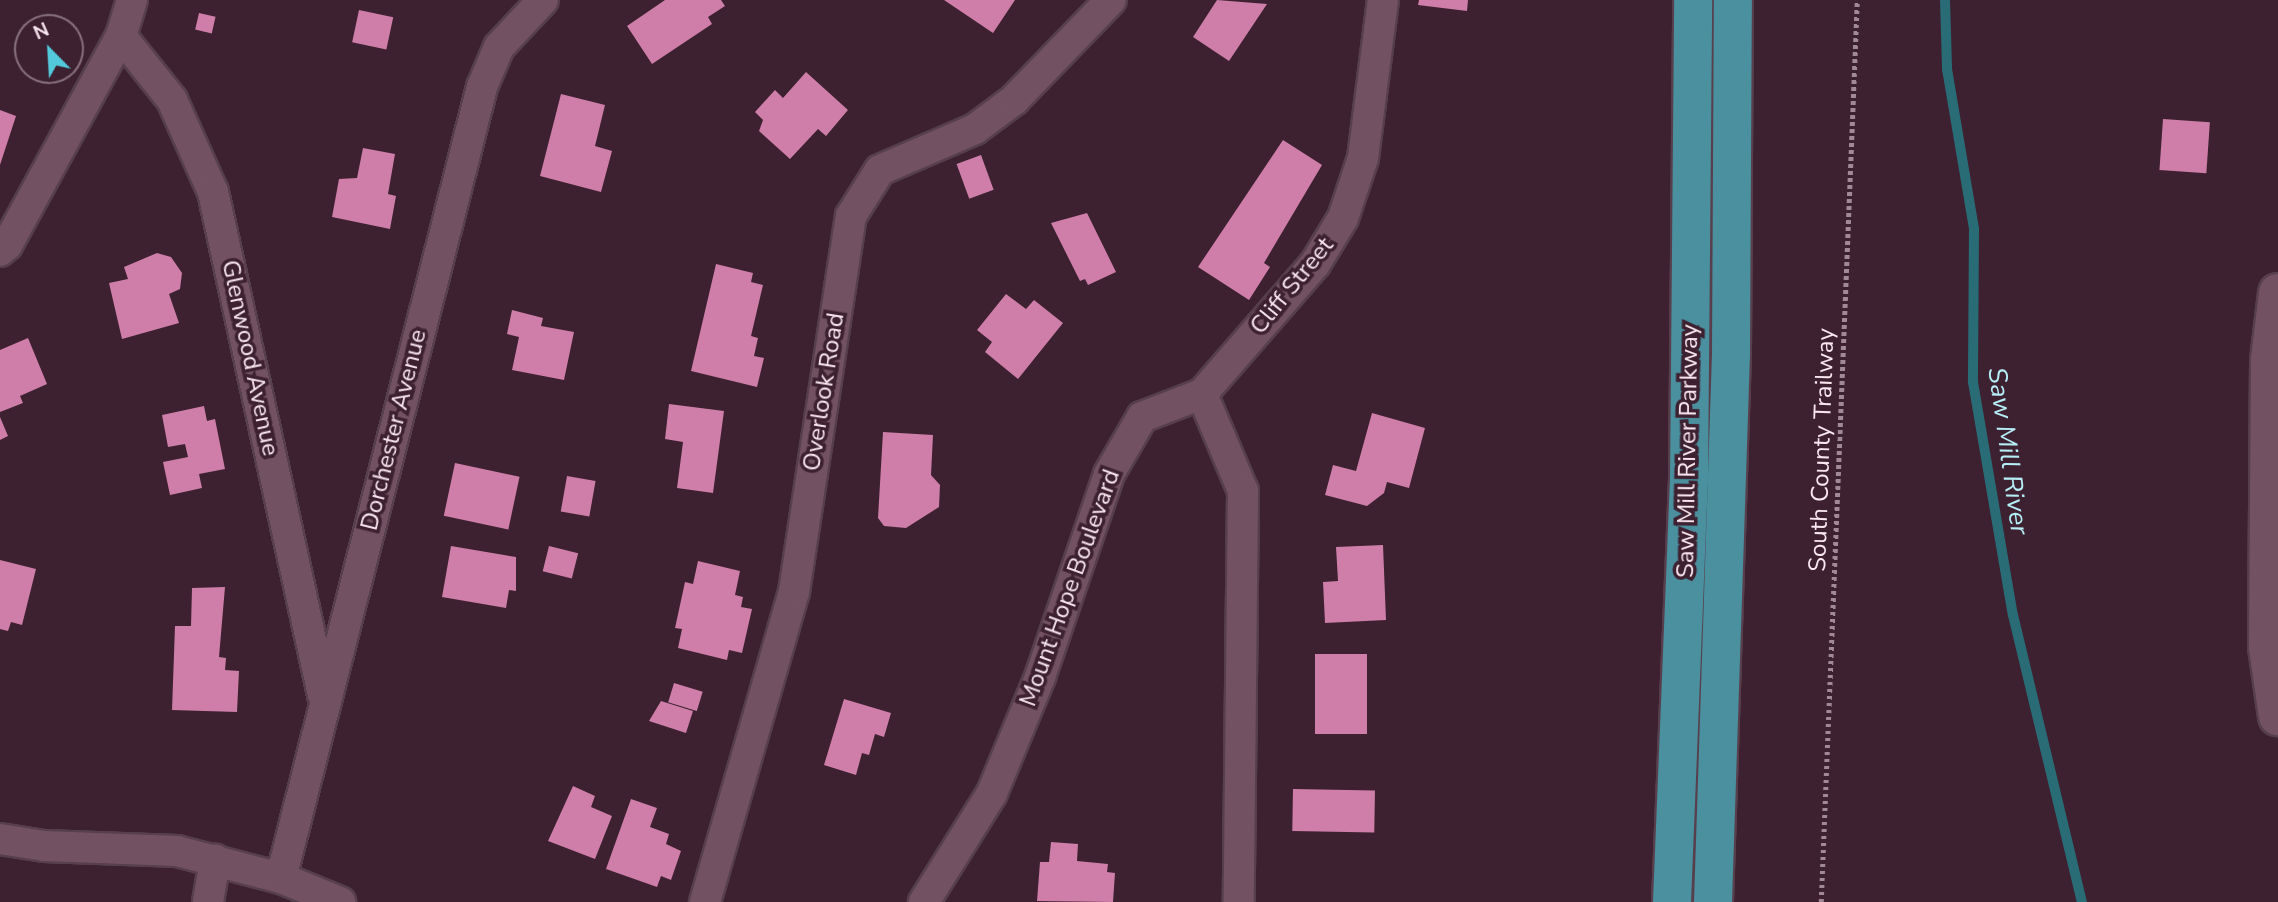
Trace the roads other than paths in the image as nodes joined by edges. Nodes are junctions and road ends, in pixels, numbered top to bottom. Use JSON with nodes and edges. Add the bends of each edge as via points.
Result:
{"nodes":[{"id":1,"x":132,"y":0,"type":"edge"},
{"id":2,"x":543,"y":0,"type":"edge"},
{"id":3,"x":1111,"y":0,"type":"edge"},
{"id":4,"x":1383,"y":0,"type":"edge"},
{"id":5,"x":1693,"y":0,"type":"edge"},
{"id":6,"x":1733,"y":0,"type":"edge"},
{"id":7,"x":121,"y":36,"type":"junction"},
{"id":8,"x":0,"y":251,"type":"edge"},
{"id":9,"x":2278,"y":293,"type":"edge"},
{"id":10,"x":1202,"y":394,"type":"junction"},
{"id":11,"x":325,"y":703,"type":"junction"},
{"id":12,"x":2278,"y":716,"type":"edge"},
{"id":13,"x":0,"y":839,"type":"edge"},
{"id":14,"x":215,"y":860,"type":"junction"},
{"id":15,"x":281,"y":878,"type":"junction"},
{"id":16,"x":208,"y":902,"type":"edge"},
{"id":17,"x":340,"y":902,"type":"edge"},
{"id":18,"x":705,"y":902,"type":"edge"},
{"id":19,"x":924,"y":902,"type":"edge"},
{"id":20,"x":1239,"y":902,"type":"edge"},
{"id":21,"x":1672,"y":902,"type":"edge"},
{"id":22,"x":1713,"y":902,"type":"edge"}],
"edges":[{"from":1,"to":7,"type":"street"},
{"from":2,"to":11,"type":"street","name":"Dorchester Avenue","via":[[499,47],[482,87]]},
{"from":3,"to":18,"type":"street","name":"Overlook Road","via":[[1014,100],[975,129],[880,170],[851,216],[794,592]]},
{"from":4,"to":10,"type":"street","name":"Cliff Street","via":[[1363,158],[1343,218],[1315,264]]},
{"from":5,"to":21,"type":"highway","name":"Saw Mill River Parkway","via":[[1691,359]]},
{"from":6,"to":22,"type":"highway","name":"Saw Mill River Parkway","via":[[1731,354]]},
{"from":7,"to":8,"type":"street"},
{"from":7,"to":11,"type":"street","name":"Glenwood Avenue","via":[[172,100],[214,192]]},
{"from":9,"to":12,"type":"main road","via":[[2270,360],[2268,647]]},
{"from":10,"to":19,"type":"street","name":"Mount Hope Boulevard","via":[[1142,417],[1109,474],[1040,677],[992,793]]},
{"from":10,"to":20,"type":"street","via":[[1243,491]]},
{"from":11,"to":15,"type":"street","name":"Dorchester Avenue"},
{"from":13,"to":14,"type":"street","via":[[44,846],[177,851]]},
{"from":14,"to":15,"type":"street"},
{"from":14,"to":16,"type":"street"},
{"from":15,"to":17,"type":"street"}]}
